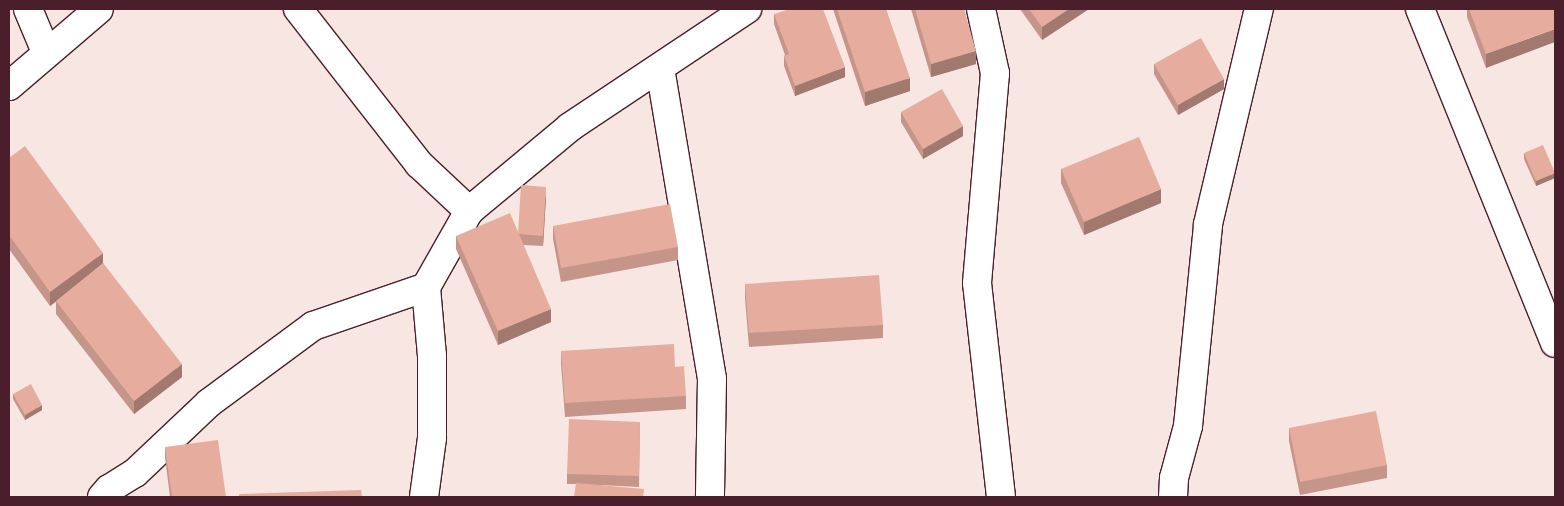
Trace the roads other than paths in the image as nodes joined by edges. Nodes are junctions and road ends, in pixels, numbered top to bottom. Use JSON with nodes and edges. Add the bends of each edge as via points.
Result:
{"nodes":[{"id":1,"x":28,"y":9,"type":"edge"},
{"id":2,"x":99,"y":9,"type":"edge"},
{"id":3,"x":298,"y":9,"type":"edge"},
{"id":4,"x":747,"y":9,"type":"edge"},
{"id":5,"x":981,"y":9,"type":"edge"},
{"id":6,"x":1259,"y":9,"type":"edge"},
{"id":7,"x":1420,"y":9,"type":"edge"},
{"id":8,"x":46,"y":52,"type":"junction"},
{"id":9,"x":660,"y":68,"type":"junction"},
{"id":10,"x":9,"y":86,"type":"edge"},
{"id":11,"x":468,"y":211,"type":"junction"},
{"id":12,"x":426,"y":286,"type":"junction"},
{"id":13,"x":1555,"y":343,"type":"edge"},
{"id":14,"x":102,"y":497,"type":"edge"},
{"id":15,"x":424,"y":497,"type":"edge"},
{"id":16,"x":710,"y":497,"type":"edge"},
{"id":17,"x":1002,"y":497,"type":"edge"},
{"id":18,"x":1173,"y":497,"type":"edge"}],
"edges":[{"from":1,"to":8,"type":"street"},
{"from":2,"to":8,"type":"street"},
{"from":3,"to":11,"type":"street","via":[[419,164]]},
{"from":4,"to":9,"type":"street"},
{"from":5,"to":17,"type":"street","via":[[995,73],[977,283]]},
{"from":6,"to":18,"type":"street","via":[[1208,224],[1188,426],[1174,478]]},
{"from":7,"to":13,"type":"street"},
{"from":8,"to":10,"type":"street"},
{"from":9,"to":11,"type":"street","via":[[570,127]]},
{"from":9,"to":16,"type":"street","via":[[712,380]]},
{"from":11,"to":12,"type":"street"},
{"from":12,"to":14,"type":"street","via":[[313,326],[209,403],[135,473]]},
{"from":12,"to":15,"type":"street","via":[[432,356],[432,438]]}]}
